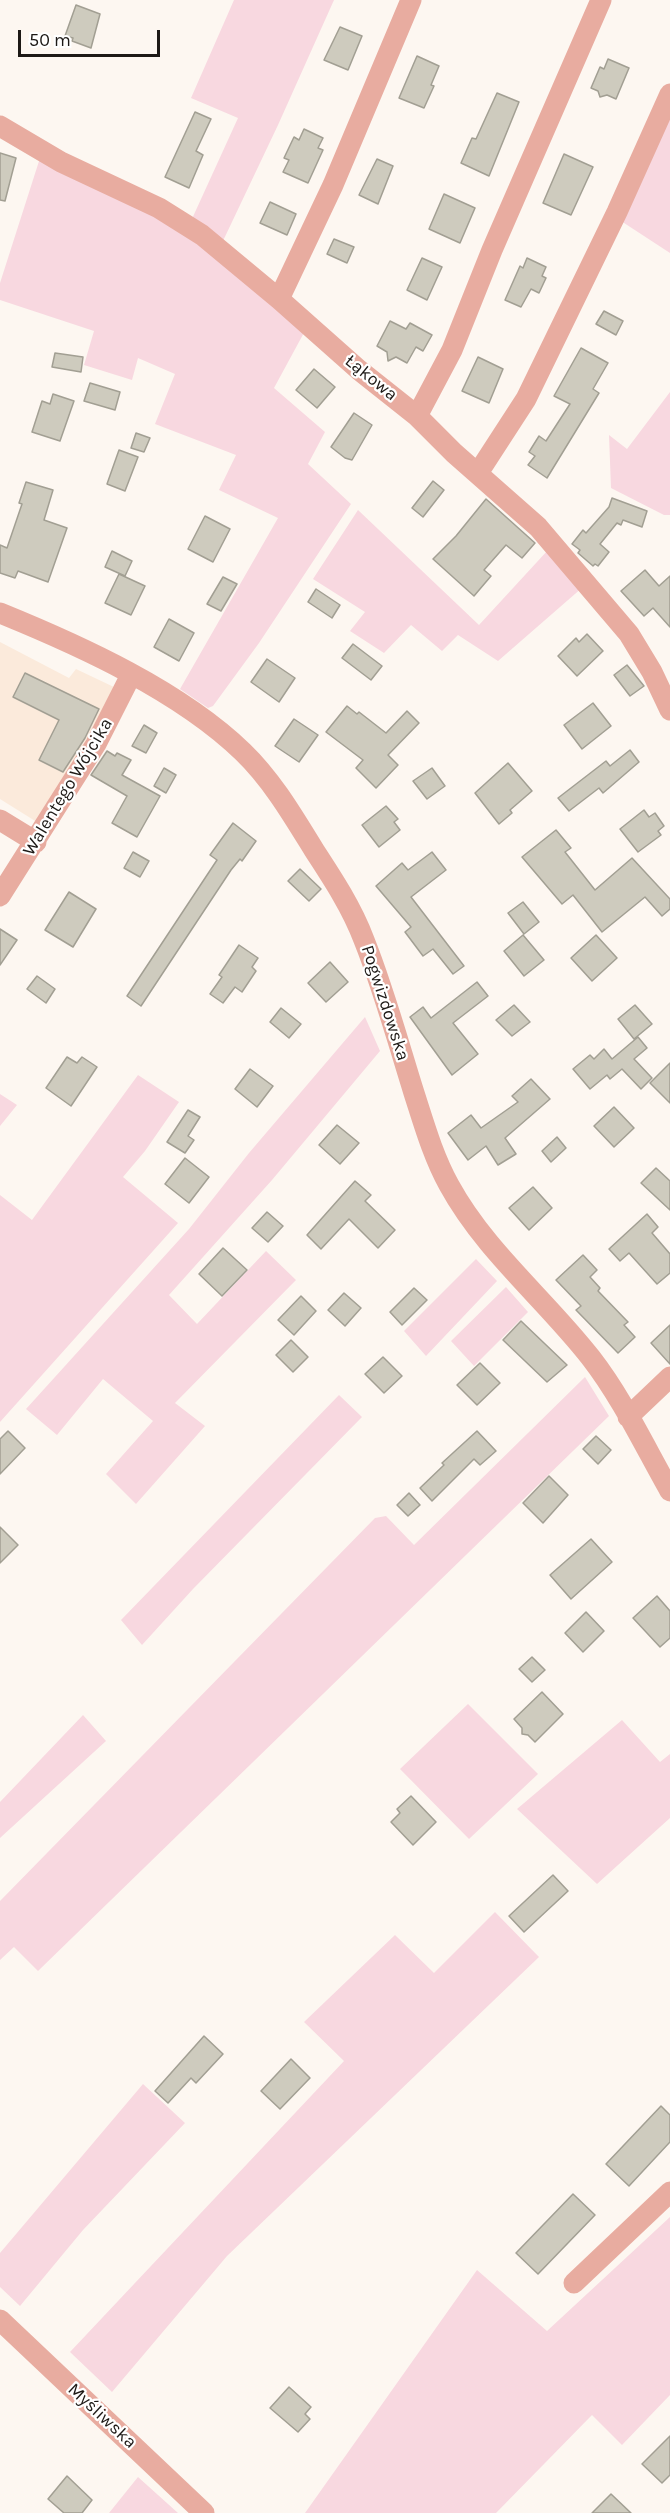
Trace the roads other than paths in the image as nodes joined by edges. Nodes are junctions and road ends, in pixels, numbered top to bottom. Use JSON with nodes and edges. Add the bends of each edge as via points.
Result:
{"nodes":[{"id":1,"x":411,"y":0,"type":"edge"},
{"id":2,"x":601,"y":0,"type":"edge"},
{"id":3,"x":670,"y":94,"type":"edge"},
{"id":4,"x":0,"y":126,"type":"edge"},
{"id":5,"x":279,"y":299,"type":"junction"},
{"id":6,"x":417,"y":416,"type":"junction"},
{"id":7,"x":478,"y":473,"type":"junction"},
{"id":8,"x":0,"y":613,"type":"edge"},
{"id":9,"x":131,"y":675,"type":"junction"},
{"id":10,"x":670,"y":710,"type":"edge"},
{"id":11,"x":0,"y":820,"type":"edge"},
{"id":12,"x":36,"y":842,"type":"junction"},
{"id":13,"x":0,"y":896,"type":"edge"},
{"id":14,"x":670,"y":1377,"type":"edge"},
{"id":15,"x":628,"y":1417,"type":"junction"},
{"id":16,"x":670,"y":1491,"type":"edge"},
{"id":17,"x":670,"y":2192,"type":"edge"},
{"id":18,"x":574,"y":2283,"type":"dead end"},
{"id":19,"x":0,"y":2320,"type":"edge"},
{"id":20,"x":204,"y":2513,"type":"edge"}],
"edges":[{"from":1,"to":5,"type":"street"},
{"from":2,"to":6,"type":"street","via":[[452,350]]},
{"from":3,"to":7,"type":"street","via":[[526,399]]},
{"from":4,"to":5,"type":"street","name":"Łąkowa","via":[[61,162],[159,208],[202,236]]},
{"from":5,"to":6,"type":"street","name":"Łąkowa"},
{"from":6,"to":7,"type":"street","name":"Łąkowa"},
{"from":7,"to":10,"type":"street","name":"Łąkowa","via":[[538,527],[629,634]]},
{"from":8,"to":9,"type":"street","name":"Pogwizdowska"},
{"from":9,"to":12,"type":"street","name":"Walentego Wójcika","via":[[96,744]]},
{"from":9,"to":15,"type":"street","name":"Pogwizdowska","via":[[209,722],[260,771],[292,815],[349,907],[364,939],[448,1183],[483,1235],[589,1356]]},
{"from":11,"to":12,"type":"street"},
{"from":12,"to":13,"type":"street","name":"Walentego Wójcika"},
{"from":14,"to":15,"type":"street"},
{"from":15,"to":16,"type":"street","name":"Pogwizdowska"},
{"from":17,"to":18,"type":"street"},
{"from":19,"to":20,"type":"street","name":"Myśliwska"}]}
